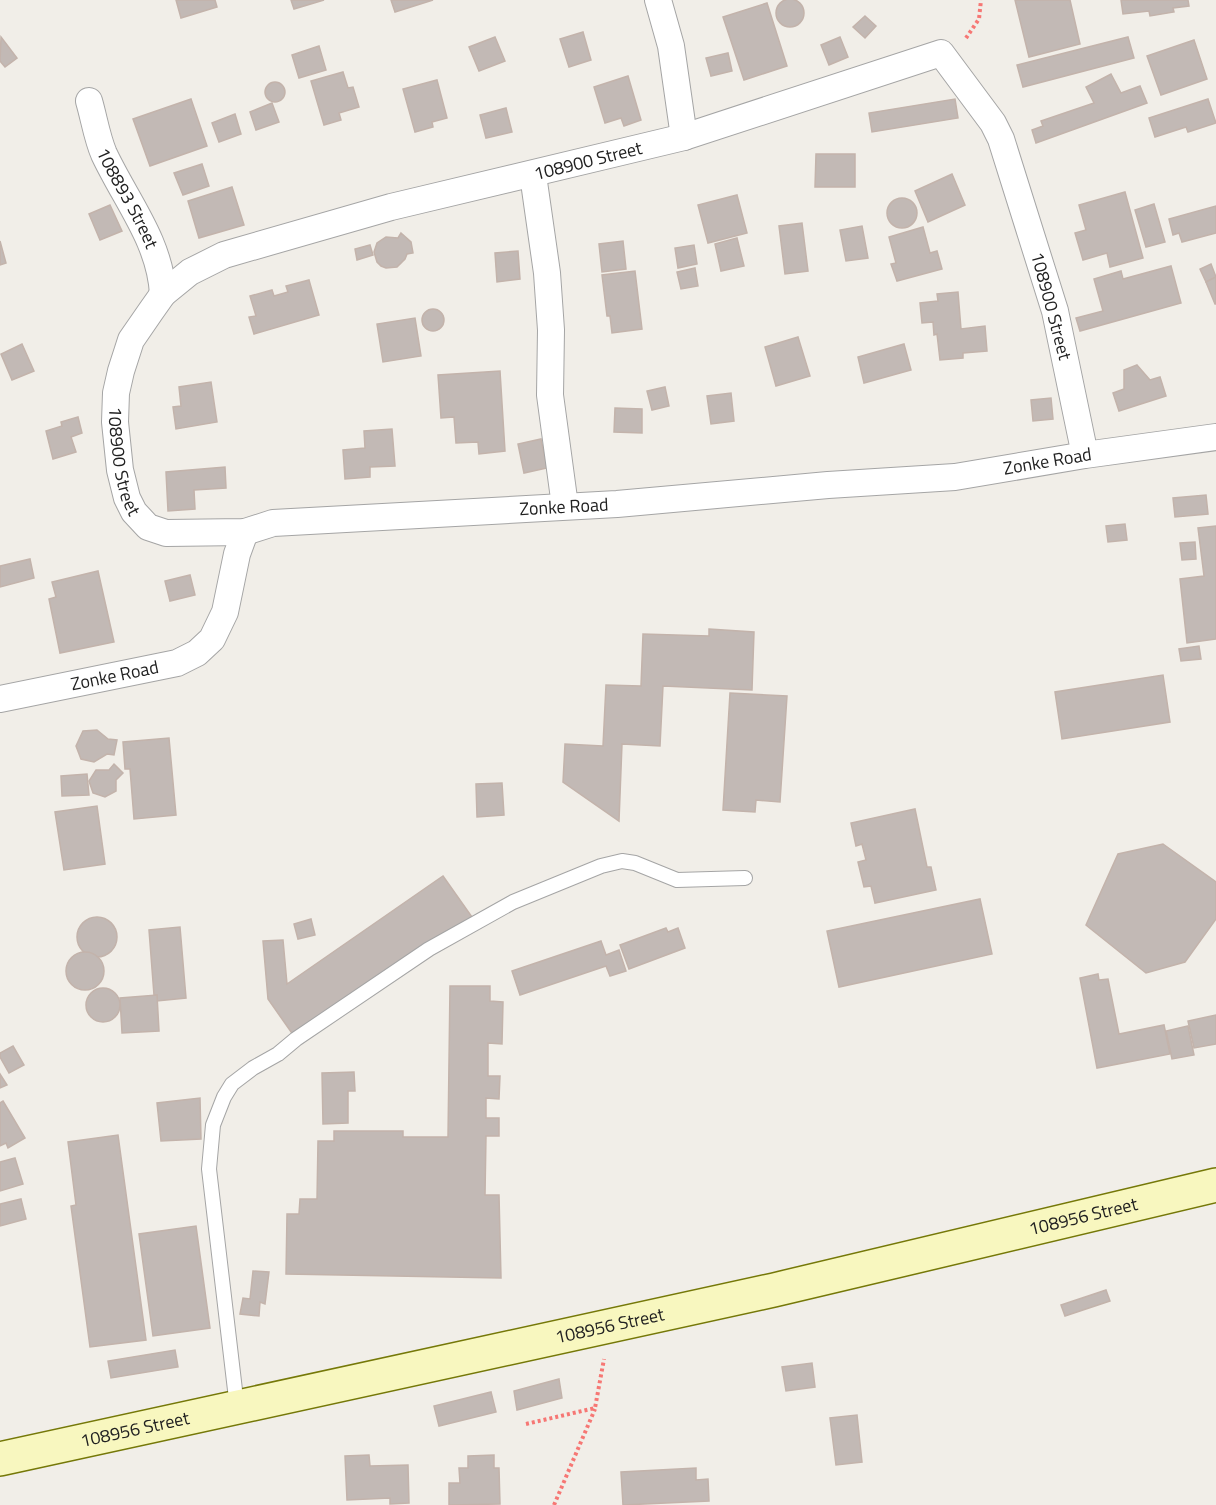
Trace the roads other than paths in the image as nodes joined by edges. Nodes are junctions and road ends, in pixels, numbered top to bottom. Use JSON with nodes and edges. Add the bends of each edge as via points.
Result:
{"nodes":[{"id":1,"x":658,"y":0,"type":"edge"},
{"id":2,"x":89,"y":100,"type":"dead end"},
{"id":3,"x":684,"y":137,"type":"junction"},
{"id":4,"x":533,"y":175,"type":"junction"},
{"id":5,"x":163,"y":294,"type":"junction"},
{"id":6,"x":1216,"y":437,"type":"edge"},
{"id":7,"x":1085,"y":455,"type":"junction"},
{"id":8,"x":565,"y":506,"type":"junction"},
{"id":9,"x":245,"y":532,"type":"junction"},
{"id":10,"x":0,"y":699,"type":"edge"},
{"id":11,"x":745,"y":878,"type":"dead end"},
{"id":12,"x":1216,"y":1185,"type":"edge"},
{"id":13,"x":237,"y":1407,"type":"junction"},
{"id":14,"x":0,"y":1459,"type":"edge"}],
"edges":[{"from":1,"to":3,"type":"street","via":[[671,46]]},
{"from":2,"to":5,"type":"street","name":"108893 Street","via":[[103,152],[155,253]]},
{"from":3,"to":4,"type":"street","name":"108900 Street"},
{"from":3,"to":7,"type":"street","name":"108900 Street","via":[[941,54],[1001,139],[1055,311]]},
{"from":4,"to":5,"type":"street","name":"108900 Street","via":[[391,207],[224,255],[190,272]]},
{"from":4,"to":8,"type":"street","via":[[547,273],[550,395]]},
{"from":5,"to":9,"type":"street","name":"108900 Street","via":[[131,340],[116,393],[120,470],[127,498],[148,528],[166,533]]},
{"from":6,"to":7,"type":"street","name":"Zonke Road"},
{"from":7,"to":8,"type":"street","name":"Zonke Road","via":[[956,477]]},
{"from":8,"to":9,"type":"street","name":"Zonke Road","via":[[273,523]]},
{"from":9,"to":10,"type":"street","name":"Zonke Road","via":[[225,612],[212,639],[197,653],[177,663]]},
{"from":11,"to":13,"type":"lane","via":[[677,880],[635,863],[622,861],[601,866],[513,902],[429,949],[232,1084],[213,1125],[209,1169]]},
{"from":12,"to":13,"type":"street","name":"108956 Street","via":[[785,1287]]},
{"from":13,"to":14,"type":"street","name":"108956 Street"}]}
